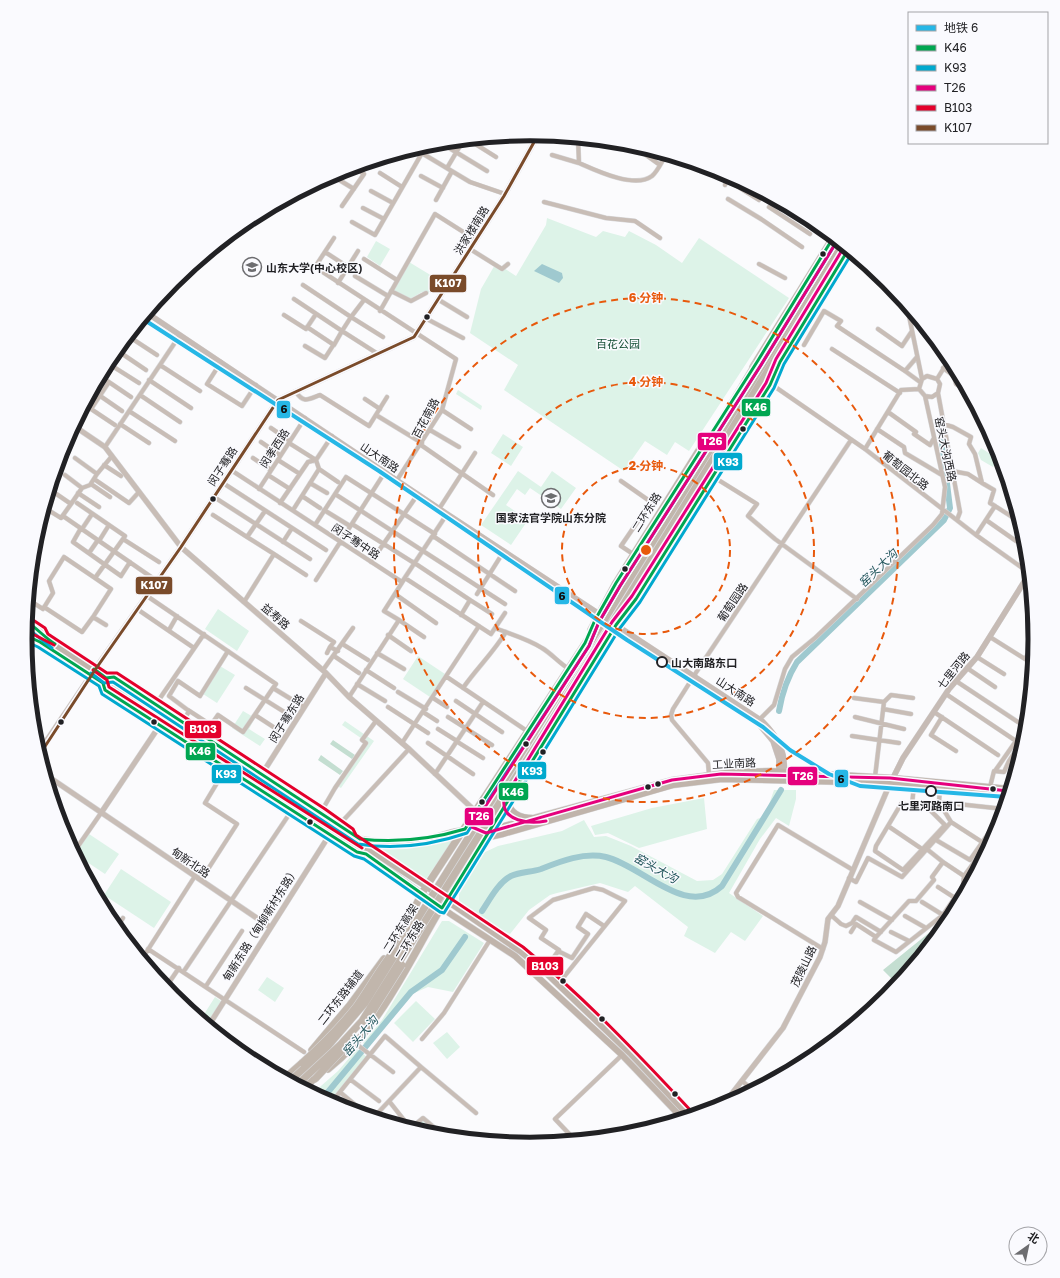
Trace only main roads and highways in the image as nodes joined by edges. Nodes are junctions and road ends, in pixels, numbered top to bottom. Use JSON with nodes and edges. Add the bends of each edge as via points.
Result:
{"nodes":[{"id":1,"x":830,"y":242,"type":"edge"},
{"id":2,"x":836,"y":247,"type":"edge"},
{"id":3,"x":841,"y":251,"type":"edge"},
{"id":4,"x":845,"y":254,"type":"edge"},
{"id":5,"x":152,"y":316,"type":"edge"},
{"id":6,"x":757,"y":362,"type":"junction"},
{"id":7,"x":770,"y":382,"type":"junction"},
{"id":8,"x":666,"y":550,"type":"junction"},
{"id":9,"x":654,"y":557,"type":"junction"},
{"id":10,"x":624,"y":576,"type":"junction"},
{"id":11,"x":1025,"y":581,"type":"edge"},
{"id":12,"x":638,"y":583,"type":"junction"},
{"id":13,"x":636,"y":599,"type":"junction"},
{"id":14,"x":603,"y":615,"type":"junction"},
{"id":15,"x":614,"y":625,"type":"junction"},
{"id":16,"x":32,"y":631,"type":"edge"},
{"id":17,"x":32,"y":635,"type":"edge"},
{"id":18,"x":40,"y":638,"type":"junction"},
{"id":19,"x":104,"y":680,"type":"junction"},
{"id":20,"x":210,"y":746,"type":"junction"},
{"id":21,"x":223,"y":747,"type":"road end"},
{"id":22,"x":782,"y":772,"type":"junction"},
{"id":23,"x":237,"y":775,"type":"road end"},
{"id":24,"x":250,"y":778,"type":"junction"},
{"id":25,"x":781,"y":780,"type":"junction"},
{"id":26,"x":891,"y":781,"type":"junction"},
{"id":27,"x":1005,"y":789,"type":"edge"},
{"id":28,"x":1003,"y":795,"type":"edge"},
{"id":29,"x":508,"y":801,"type":"junction"},
{"id":30,"x":539,"y":818,"type":"junction"},
{"id":31,"x":465,"y":829,"type":"junction"},
{"id":32,"x":487,"y":834,"type":"junction"},
{"id":33,"x":353,"y":837,"type":"junction"},
{"id":34,"x":396,"y":871,"type":"junction"},
{"id":35,"x":427,"y":887,"type":"junction"},
{"id":36,"x":422,"y":894,"type":"junction"},
{"id":37,"x":446,"y":901,"type":"junction"},
{"id":38,"x":442,"y":908,"type":"junction"},
{"id":39,"x":417,"y":928,"type":"junction"},
{"id":40,"x":394,"y":945,"type":"joint"},
{"id":41,"x":406,"y":969,"type":"junction"},
{"id":42,"x":302,"y":1063,"type":"junction"},
{"id":43,"x":289,"y":1074,"type":"edge"},
{"id":44,"x":294,"y":1077,"type":"edge"},
{"id":45,"x":315,"y":1079,"type":"junction"},
{"id":46,"x":302,"y":1081,"type":"edge"},
{"id":47,"x":308,"y":1085,"type":"edge"},
{"id":48,"x":686,"y":1112,"type":"edge"},
{"id":49,"x":679,"y":1114,"type":"edge"}],
"edges":[{"from":1,"to":6,"type":"highway","name":"二环东路"},
{"from":2,"to":14,"type":"highway","name":"二环东高架","bridge":true},
{"from":3,"to":15,"type":"highway","name":"二环东高架","bridge":true},
{"from":4,"to":7,"type":"highway","name":"二环东路","via":[[780,361]]},
{"from":5,"to":14,"type":"main road","name":"山大南路","via":[[439,509]]},
{"from":6,"to":10,"type":"highway","name":"二环东路","via":[[633,554]]},
{"from":6,"to":10,"type":"highway","name":"二环东路","via":[[757,369]]},
{"from":6,"to":14,"type":"highway","bridge":true},
{"from":7,"to":8,"type":"highway","name":"二环东路"},
{"from":7,"to":9,"type":"highway","name":"二环东路","via":[[763,384]]},
{"from":7,"to":15,"type":"highway","bridge":true},
{"from":8,"to":9,"type":"highway","name":"二环东路"},
{"from":8,"to":13,"type":"highway","name":"二环东路"},
{"from":9,"to":12,"type":"highway","name":"二环东路"},
{"from":10,"to":14,"type":"highway","name":"二环东路"},
{"from":11,"to":26,"type":"main road","name":"七里河路","via":[[977,657],[946,694],[903,758]]},
{"from":12,"to":13,"type":"highway","name":"二环东路"},
{"from":12,"to":15,"type":"highway","name":"二环东路"},
{"from":13,"to":15,"type":"highway","name":"二环东路"},
{"from":14,"to":15,"type":"main road","name":"山大南路"},
{"from":14,"to":31,"type":"highway","name":"二环东路"},
{"from":14,"to":39,"type":"highway","name":"二环东高架","bridge":true},
{"from":15,"to":22,"type":"main road","name":"山大南路","via":[[758,723],[773,742]]},
{"from":15,"to":22,"type":"main road","name":"山大南路","via":[[760,719],[778,738],[784,758]]},
{"from":15,"to":29,"type":"highway","name":"二环东路"},
{"from":15,"to":39,"type":"highway","name":"二环东高架","bridge":true},
{"from":16,"to":18,"type":"main road"},
{"from":17,"to":18,"type":"main road"},
{"from":18,"to":19,"type":"main road"},
{"from":19,"to":20,"type":"main road"},
{"from":19,"to":24,"type":"main road"},
{"from":20,"to":21,"type":"main road"},
{"from":20,"to":33,"type":"main road"},
{"from":22,"to":25,"type":"main road","name":"山大南路"},
{"from":22,"to":26,"type":"main road","name":"工业南路","via":[[874,777]]},
{"from":22,"to":30,"type":"main road","name":"工业南路","via":[[709,774],[673,780]]},
{"from":23,"to":24,"type":"main road"},
{"from":24,"to":34,"type":"main road"},
{"from":25,"to":26,"type":"main road","name":"工业南路"},
{"from":25,"to":32,"type":"main road","name":"工业南路","via":[[722,778],[673,785],[503,834]]},
{"from":26,"to":27,"type":"main road","name":"工业南路"},
{"from":26,"to":28,"type":"main road","name":"工业南路","via":[[914,786]]},
{"from":29,"to":30,"type":"main road","via":[[514,813]]},
{"from":29,"to":32,"type":"highway","name":"二环东路"},
{"from":30,"to":32,"type":"main road","name":"工业南路"},
{"from":31,"to":32,"type":"main road"},
{"from":31,"to":33,"type":"main road","via":[[416,842],[380,842]]},
{"from":31,"to":35,"type":"highway","name":"二环东路"},
{"from":32,"to":37,"type":"highway","name":"二环东路"},
{"from":33,"to":34,"type":"main road"},
{"from":34,"to":35,"type":"main road"},
{"from":34,"to":36,"type":"main road"},
{"from":35,"to":36,"type":"highway","name":"二环东路"},
{"from":35,"to":37,"type":"main road"},
{"from":36,"to":38,"type":"main road"},
{"from":36,"to":40,"type":"highway","name":"二环东路"},
{"from":37,"to":38,"type":"highway","name":"二环东路"},
{"from":37,"to":48,"type":"main road","via":[[520,951],[557,983],[630,1053]]},
{"from":38,"to":41,"type":"highway","name":"二环东路"},
{"from":38,"to":49,"type":"main road","via":[[526,966],[622,1055]]},
{"from":39,"to":42,"type":"highway","bridge":true,"via":[[381,966],[356,1006],[324,1043]]},
{"from":39,"to":44,"type":"highway","name":"二环东高架","bridge":true,"via":[[348,1024]]},
{"from":39,"to":45,"type":"highway","bridge":true,"via":[[398,975],[373,1013]]},
{"from":39,"to":46,"type":"highway","name":"二环东高架","bridge":true,"via":[[362,1021]]},
{"from":40,"to":42,"type":"highway","name":"二环东路辅道","via":[[350,1005]]},
{"from":41,"to":45,"type":"highway","via":[[384,1007],[356,1044]]},
{"from":41,"to":45,"type":"highway","name":"二环东路","via":[[396,973],[363,1023],[320,1070]]},
{"from":42,"to":43,"type":"highway"},
{"from":45,"to":47,"type":"highway","name":"二环东路"}]}
